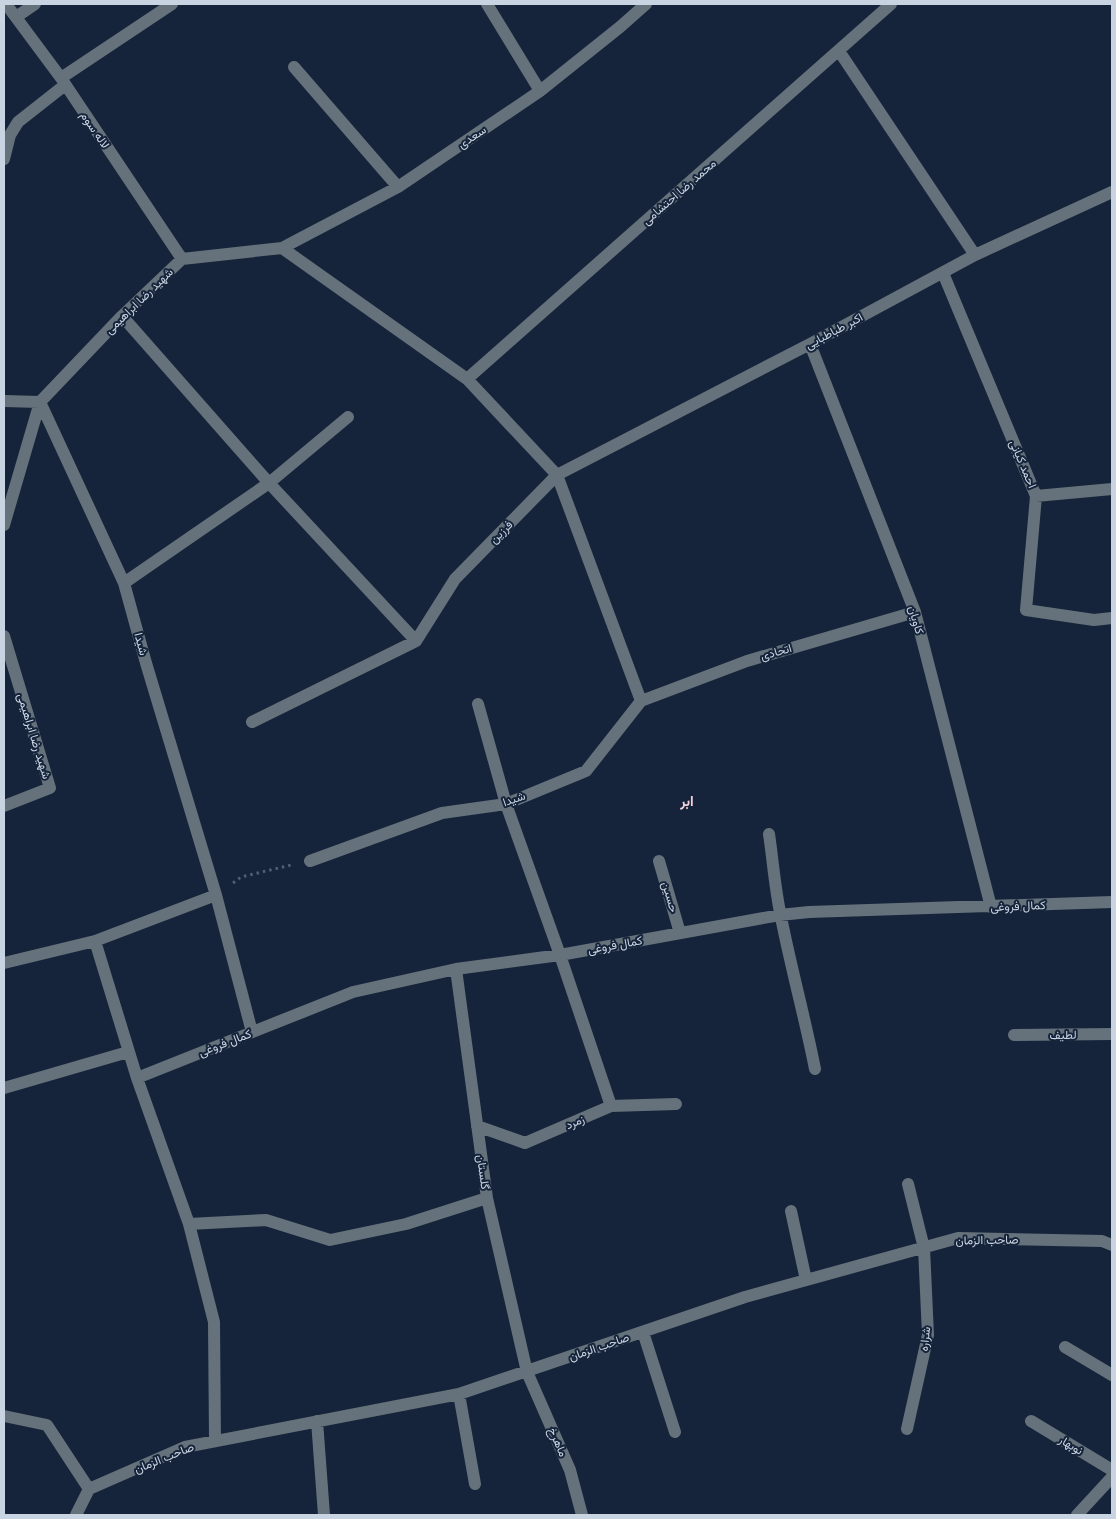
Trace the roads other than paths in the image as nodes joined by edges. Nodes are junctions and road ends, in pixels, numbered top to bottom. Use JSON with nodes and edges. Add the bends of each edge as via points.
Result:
{"nodes":[{"id":1,"x":6,"y":4,"type":"edge"},
{"id":2,"x":35,"y":4,"type":"edge"},
{"id":3,"x":172,"y":4,"type":"edge"},
{"id":4,"x":487,"y":4,"type":"edge"},
{"id":5,"x":646,"y":4,"type":"edge"},
{"id":6,"x":891,"y":4,"type":"edge"},
{"id":7,"x":16,"y":17,"type":"junction"},
{"id":8,"x":839,"y":51,"type":"junction"},
{"id":9,"x":294,"y":67,"type":"dead end"},
{"id":10,"x":63,"y":81,"type":"junction"},
{"id":11,"x":540,"y":91,"type":"junction"},
{"id":12,"x":4,"y":159,"type":"edge"},
{"id":13,"x":398,"y":187,"type":"junction"},
{"id":14,"x":1112,"y":192,"type":"edge"},
{"id":15,"x":282,"y":248,"type":"junction"},
{"id":16,"x":975,"y":255,"type":"junction"},
{"id":17,"x":182,"y":259,"type":"junction"},
{"id":18,"x":943,"y":273,"type":"junction"},
{"id":19,"x":122,"y":316,"type":"junction"},
{"id":20,"x":810,"y":344,"type":"junction"},
{"id":21,"x":467,"y":379,"type":"junction"},
{"id":22,"x":4,"y":401,"type":"edge"},
{"id":23,"x":40,"y":402,"type":"junction"},
{"id":24,"x":348,"y":417,"type":"dead end"},
{"id":25,"x":557,"y":475,"type":"junction"},
{"id":26,"x":269,"y":483,"type":"junction"},
{"id":27,"x":1112,"y":489,"type":"edge"},
{"id":28,"x":1036,"y":496,"type":"junction"},
{"id":29,"x":4,"y":525,"type":"edge"},
{"id":30,"x":124,"y":583,"type":"junction"},
{"id":31,"x":915,"y":612,"type":"junction"},
{"id":32,"x":1112,"y":618,"type":"edge"},
{"id":33,"x":4,"y":636,"type":"edge"},
{"id":34,"x":416,"y":641,"type":"junction"},
{"id":35,"x":641,"y":701,"type":"junction"},
{"id":36,"x":478,"y":704,"type":"dead end"},
{"id":37,"x":252,"y":722,"type":"dead end"},
{"id":38,"x":506,"y":804,"type":"junction"},
{"id":39,"x":4,"y":806,"type":"edge"},
{"id":40,"x":769,"y":834,"type":"dead end"},
{"id":41,"x":310,"y":861,"type":"road end"},
{"id":42,"x":659,"y":861,"type":"dead end"},
{"id":43,"x":216,"y":895,"type":"junction"},
{"id":44,"x":1112,"y":902,"type":"edge"},
{"id":45,"x":991,"y":907,"type":"junction"},
{"id":46,"x":780,"y":915,"type":"junction"},
{"id":47,"x":680,"y":933,"type":"junction"},
{"id":48,"x":95,"y":941,"type":"junction"},
{"id":49,"x":560,"y":955,"type":"junction"},
{"id":50,"x":4,"y":963,"type":"edge"},
{"id":51,"x":456,"y":969,"type":"junction"},
{"id":52,"x":252,"y":1032,"type":"junction"},
{"id":53,"x":1112,"y":1034,"type":"edge"},
{"id":54,"x":1014,"y":1035,"type":"dead end"},
{"id":55,"x":128,"y":1052,"type":"junction"},
{"id":56,"x":815,"y":1070,"type":"dead end"},
{"id":57,"x":136,"y":1078,"type":"junction"},
{"id":58,"x":4,"y":1088,"type":"edge"},
{"id":59,"x":676,"y":1104,"type":"dead end"},
{"id":60,"x":611,"y":1106,"type":"junction"},
{"id":61,"x":477,"y":1126,"type":"junction"},
{"id":62,"x":908,"y":1184,"type":"dead end"},
{"id":63,"x":487,"y":1198,"type":"junction"},
{"id":64,"x":791,"y":1211,"type":"dead end"},
{"id":65,"x":189,"y":1224,"type":"junction"},
{"id":66,"x":1112,"y":1246,"type":"edge"},
{"id":67,"x":924,"y":1248,"type":"junction"},
{"id":68,"x":806,"y":1280,"type":"junction"},
{"id":69,"x":643,"y":1332,"type":"junction"},
{"id":70,"x":1065,"y":1347,"type":"dead end"},
{"id":71,"x":527,"y":1372,"type":"junction"},
{"id":72,"x":1112,"y":1375,"type":"edge"},
{"id":73,"x":459,"y":1394,"type":"junction"},
{"id":74,"x":4,"y":1416,"type":"edge"},
{"id":75,"x":317,"y":1421,"type":"junction"},
{"id":76,"x":1031,"y":1421,"type":"dead end"},
{"id":77,"x":907,"y":1429,"type":"dead end"},
{"id":78,"x":674,"y":1432,"type":"dead end"},
{"id":79,"x":215,"y":1441,"type":"junction"},
{"id":80,"x":1112,"y":1470,"type":"edge"},
{"id":81,"x":1112,"y":1477,"type":"edge"},
{"id":82,"x":475,"y":1484,"type":"dead end"},
{"id":83,"x":89,"y":1489,"type":"junction"},
{"id":84,"x":76,"y":1515,"type":"edge"},
{"id":85,"x":324,"y":1515,"type":"edge"},
{"id":86,"x":582,"y":1515,"type":"edge"},
{"id":87,"x":1077,"y":1515,"type":"edge"}],
"edges":[{"from":1,"to":7,"type":"street","name":"لاله سوم"},
{"from":2,"to":7,"type":"street"},
{"from":3,"to":10,"type":"street"},
{"from":4,"to":11,"type":"street"},
{"from":5,"to":11,"type":"street","name":"سعدی"},
{"from":6,"to":8,"type":"street","name":"محمد رضا احتشامی"},
{"from":7,"to":10,"type":"street","name":"لاله سوم"},
{"from":8,"to":16,"type":"street"},
{"from":8,"to":21,"type":"street","name":"محمد رضا احتشامی"},
{"from":9,"to":13,"type":"street"},
{"from":10,"to":12,"type":"street","via":[[18,122],[10,135]]},
{"from":10,"to":17,"type":"street","name":"لاله سوم"},
{"from":11,"to":13,"type":"street","name":"سعدی"},
{"from":13,"to":15,"type":"street","name":"سعدی"},
{"from":14,"to":16,"type":"street","name":"اکبر طباطبایی"},
{"from":15,"to":17,"type":"street","name":"شهید رضا ابراهیمی"},
{"from":15,"to":21,"type":"street"},
{"from":16,"to":18,"type":"street","name":"اکبر طباطبایی"},
{"from":17,"to":19,"type":"street","name":"شهید رضا ابراهیمی"},
{"from":18,"to":20,"type":"street","name":"اکبر طباطبایی"},
{"from":18,"to":28,"type":"street","name":"احمد کیانی"},
{"from":19,"to":23,"type":"street","name":"شهید رضا ابراهیمی"},
{"from":19,"to":26,"type":"street"},
{"from":20,"to":25,"type":"street","name":"اکبر طباطبایی"},
{"from":20,"to":31,"type":"street","name":"کاویان"},
{"from":21,"to":25,"type":"street"},
{"from":22,"to":23,"type":"street"},
{"from":23,"to":29,"type":"street"},
{"from":23,"to":30,"type":"street","name":"شیدا"},
{"from":24,"to":26,"type":"street"},
{"from":25,"to":34,"type":"street","name":"فرزین","via":[[455,579]]},
{"from":25,"to":35,"type":"street"},
{"from":26,"to":30,"type":"street"},
{"from":26,"to":34,"type":"street"},
{"from":27,"to":28,"type":"street"},
{"from":28,"to":32,"type":"street","name":"احمد کیانی","via":[[1026,610],[1094,620]]},
{"from":30,"to":43,"type":"street","name":"شیدا"},
{"from":31,"to":35,"type":"street","name":"اتحادی","via":[[747,660]]},
{"from":31,"to":45,"type":"street","name":"کاویان"},
{"from":33,"to":39,"type":"street","name":"شهید رضا ابراهیمی","via":[[50,788]]},
{"from":34,"to":37,"type":"street"},
{"from":35,"to":38,"type":"street","name":"شیدا","via":[[586,771]]},
{"from":36,"to":38,"type":"street"},
{"from":38,"to":41,"type":"street","name":"شیدا","via":[[442,813]]},
{"from":38,"to":49,"type":"street"},
{"from":40,"to":46,"type":"street"},
{"from":42,"to":47,"type":"street","name":"حسین"},
{"from":43,"to":48,"type":"street"},
{"from":43,"to":52,"type":"street","name":"شیدا"},
{"from":44,"to":45,"type":"street","name":"کمال فروغی"},
{"from":45,"to":46,"type":"street","name":"کمال فروغی"},
{"from":46,"to":47,"type":"street","name":"کمال فروغی"},
{"from":46,"to":56,"type":"street"},
{"from":47,"to":49,"type":"street","name":"کمال فروغی"},
{"from":48,"to":50,"type":"street"},
{"from":48,"to":55,"type":"street"},
{"from":49,"to":51,"type":"street","name":"کمال فروغی"},
{"from":49,"to":60,"type":"street"},
{"from":51,"to":52,"type":"street","name":"کمال فروغی","via":[[353,992]]},
{"from":51,"to":61,"type":"street","name":"گلستان"},
{"from":52,"to":57,"type":"street","name":"کمال فروغی"},
{"from":53,"to":54,"type":"street","name":"لطیف"},
{"from":55,"to":57,"type":"street"},
{"from":55,"to":58,"type":"street"},
{"from":57,"to":65,"type":"street"},
{"from":59,"to":60,"type":"street","name":"زمرد"},
{"from":60,"to":61,"type":"street","name":"زمرد","via":[[525,1143]]},
{"from":61,"to":63,"type":"street","name":"گلستان"},
{"from":62,"to":67,"type":"street","name":"شراره"},
{"from":63,"to":65,"type":"street","via":[[406,1224],[330,1240],[266,1220]]},
{"from":63,"to":71,"type":"street","name":"گلستان"},
{"from":64,"to":68,"type":"street"},
{"from":65,"to":79,"type":"street","via":[[214,1322]]},
{"from":66,"to":67,"type":"street","name":"صاحب الزمان","via":[[1102,1241],[958,1238]]},
{"from":67,"to":68,"type":"street","name":"صاحب الزمان"},
{"from":67,"to":77,"type":"street","name":"شراره","via":[[928,1335]]},
{"from":68,"to":69,"type":"street","name":"صاحب الزمان"},
{"from":69,"to":71,"type":"street","name":"صاحب الزمان"},
{"from":69,"to":78,"type":"street"},
{"from":70,"to":72,"type":"street"},
{"from":71,"to":73,"type":"street","name":"صاحب الزمان"},
{"from":71,"to":86,"type":"street","name":"ماهرخ","via":[[570,1470]]},
{"from":73,"to":75,"type":"street","name":"صاحب الزمان"},
{"from":73,"to":82,"type":"street"},
{"from":74,"to":83,"type":"street","via":[[47,1425]]},
{"from":75,"to":79,"type":"street","name":"صاحب الزمان"},
{"from":75,"to":85,"type":"street"},
{"from":76,"to":80,"type":"street","name":"نوبهار"},
{"from":79,"to":83,"type":"street","name":"صاحب الزمان","via":[[185,1447]]},
{"from":81,"to":87,"type":"street"},
{"from":83,"to":84,"type":"street"}]}
